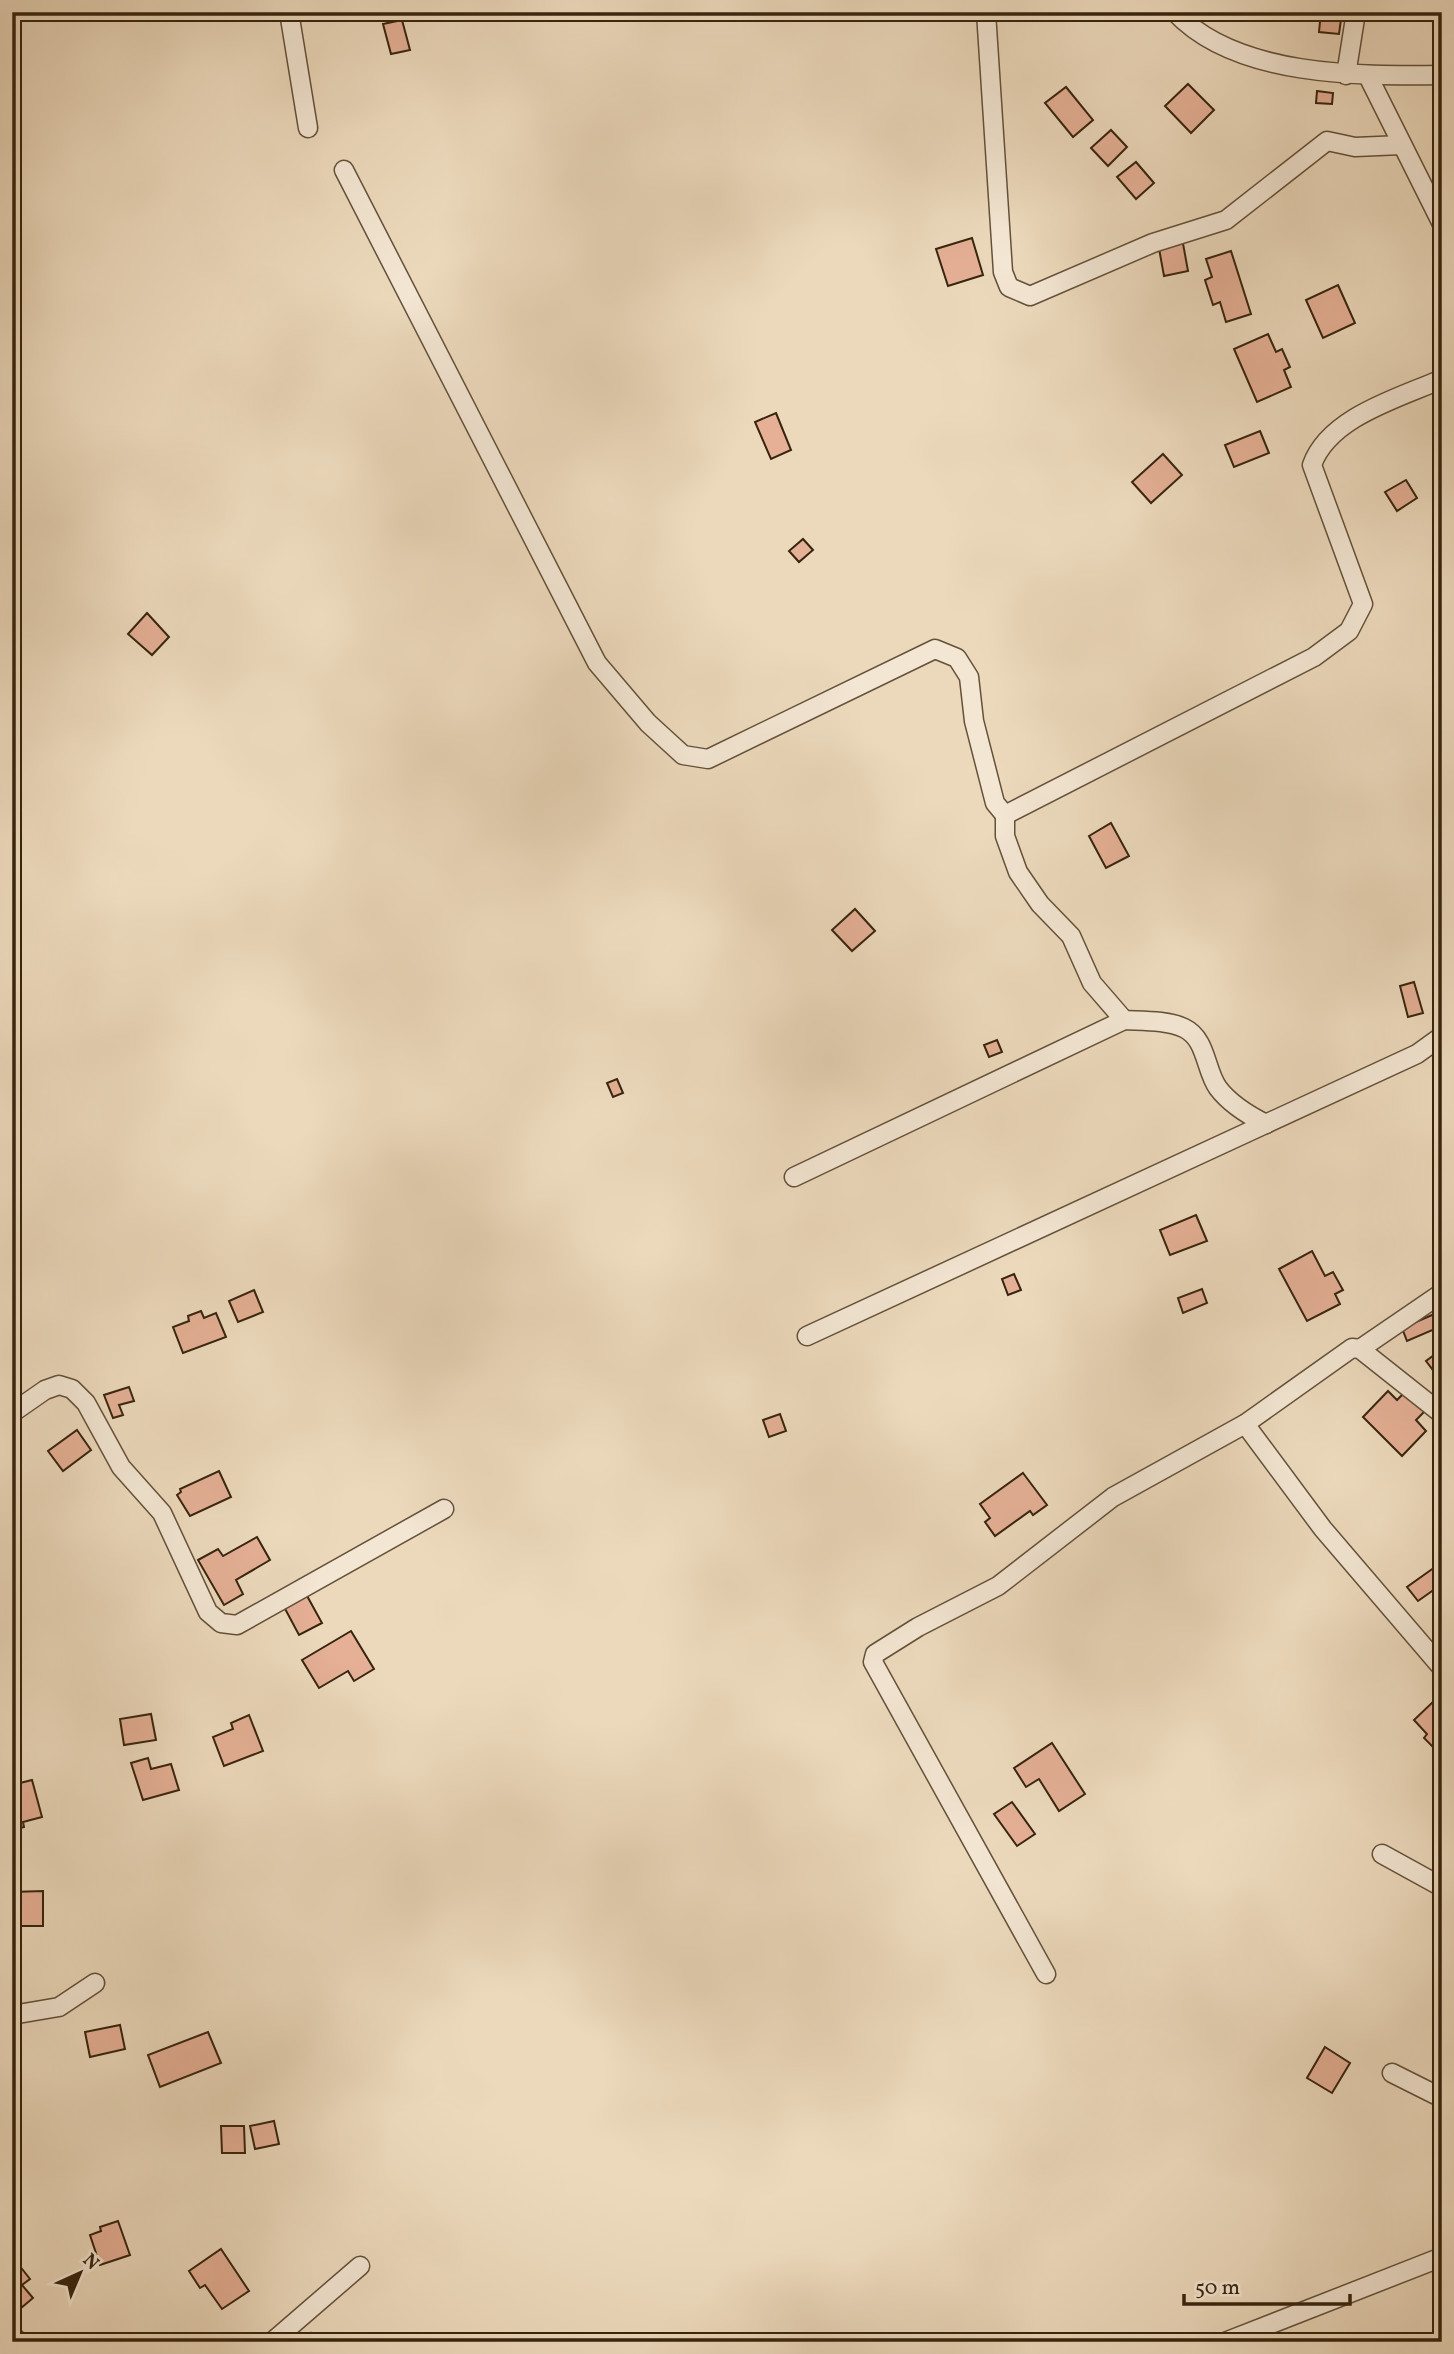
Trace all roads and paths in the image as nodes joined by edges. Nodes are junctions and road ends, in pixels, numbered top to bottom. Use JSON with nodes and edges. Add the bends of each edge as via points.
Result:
{"nodes":[{"id":1,"x":289,"y":12,"type":"edge"},
{"id":2,"x":986,"y":12,"type":"edge"},
{"id":3,"x":1175,"y":12,"type":"edge"},
{"id":4,"x":1356,"y":12,"type":"edge"},
{"id":5,"x":1346,"y":75,"type":"junction"},
{"id":6,"x":1442,"y":75,"type":"edge"},
{"id":7,"x":1368,"y":76,"type":"junction"},
{"id":8,"x":308,"y":128,"type":"dead end"},
{"id":9,"x":1402,"y":145,"type":"junction"},
{"id":10,"x":344,"y":170,"type":"dead end"},
{"id":11,"x":1442,"y":224,"type":"edge"},
{"id":12,"x":1442,"y":379,"type":"edge"},
{"id":13,"x":1005,"y":815,"type":"junction"},
{"id":14,"x":1125,"y":1020,"type":"junction"},
{"id":15,"x":1442,"y":1036,"type":"edge"},
{"id":16,"x":1266,"y":1124,"type":"junction"},
{"id":17,"x":794,"y":1177,"type":"dead end"},
{"id":18,"x":1442,"y":1293,"type":"edge"},
{"id":19,"x":807,"y":1336,"type":"dead end"},
{"id":20,"x":1360,"y":1349,"type":"junction"},
{"id":21,"x":12,"y":1413,"type":"edge"},
{"id":22,"x":1442,"y":1414,"type":"edge"},
{"id":23,"x":1245,"y":1424,"type":"junction"},
{"id":24,"x":444,"y":1509,"type":"dead end"},
{"id":25,"x":1442,"y":1668,"type":"edge"},
{"id":26,"x":1382,"y":1854,"type":"dead end"},
{"id":27,"x":1442,"y":1887,"type":"edge"},
{"id":28,"x":1046,"y":1974,"type":"dead end"},
{"id":29,"x":95,"y":1983,"type":"dead end"},
{"id":30,"x":12,"y":2015,"type":"edge"},
{"id":31,"x":1392,"y":2073,"type":"dead end"},
{"id":32,"x":1442,"y":2098,"type":"edge"},
{"id":33,"x":1442,"y":2257,"type":"edge"},
{"id":34,"x":360,"y":2266,"type":"dead end"},
{"id":35,"x":12,"y":2335,"type":"edge"},
{"id":36,"x":19,"y":2342,"type":"edge"},
{"id":37,"x":272,"y":2342,"type":"edge"},
{"id":38,"x":1224,"y":2342,"type":"edge"}],
"edges":[{"from":1,"to":8,"type":"street"},
{"from":2,"to":9,"type":"street","via":[[1003,272],[1009,287],[1030,296],[1153,243],[1226,220],[1327,141],[1355,147]]},
{"from":3,"to":5,"type":"street","via":[[1193,31],[1251,56]]},
{"from":4,"to":5,"type":"street"},
{"from":5,"to":7,"type":"street"},
{"from":6,"to":7,"type":"street"},
{"from":7,"to":9,"type":"street"},
{"from":9,"to":11,"type":"street"},
{"from":10,"to":13,"type":"street","via":[[597,663],[648,723],[682,755],[708,759],[935,649],[957,658],[969,677],[974,721],[995,803]]},
{"from":12,"to":13,"type":"street","via":[[1360,416],[1318,447],[1312,465],[1363,604],[1349,631],[1314,657]]},
{"from":13,"to":14,"type":"street","via":[[1005,836],[1018,872],[1040,904],[1072,936],[1092,983]]},
{"from":14,"to":16,"type":"street","via":[[1185,1028],[1203,1049],[1217,1087],[1245,1114]]},
{"from":14,"to":17,"type":"street"},
{"from":15,"to":16,"type":"street","via":[[1417,1054]]},
{"from":16,"to":19,"type":"street"},
{"from":18,"to":20,"type":"street"},
{"from":20,"to":22,"type":"street"},
{"from":20,"to":23,"type":"street","via":[[1352,1348]]},
{"from":21,"to":24,"type":"street","via":[[60,1385],[72,1389],[86,1403],[121,1467],[162,1513],[208,1612],[221,1623],[237,1625]]},
{"from":23,"to":25,"type":"street","via":[[1323,1529]]},
{"from":23,"to":28,"type":"street","via":[[1113,1497],[998,1586],[875,1654],[873,1662]]},
{"from":26,"to":27,"type":"street"},
{"from":29,"to":30,"type":"street","via":[[59,2007]]},
{"from":31,"to":32,"type":"street"},
{"from":33,"to":38,"type":"street"},
{"from":34,"to":37,"type":"street"},
{"from":35,"to":36,"type":"street"}]}
